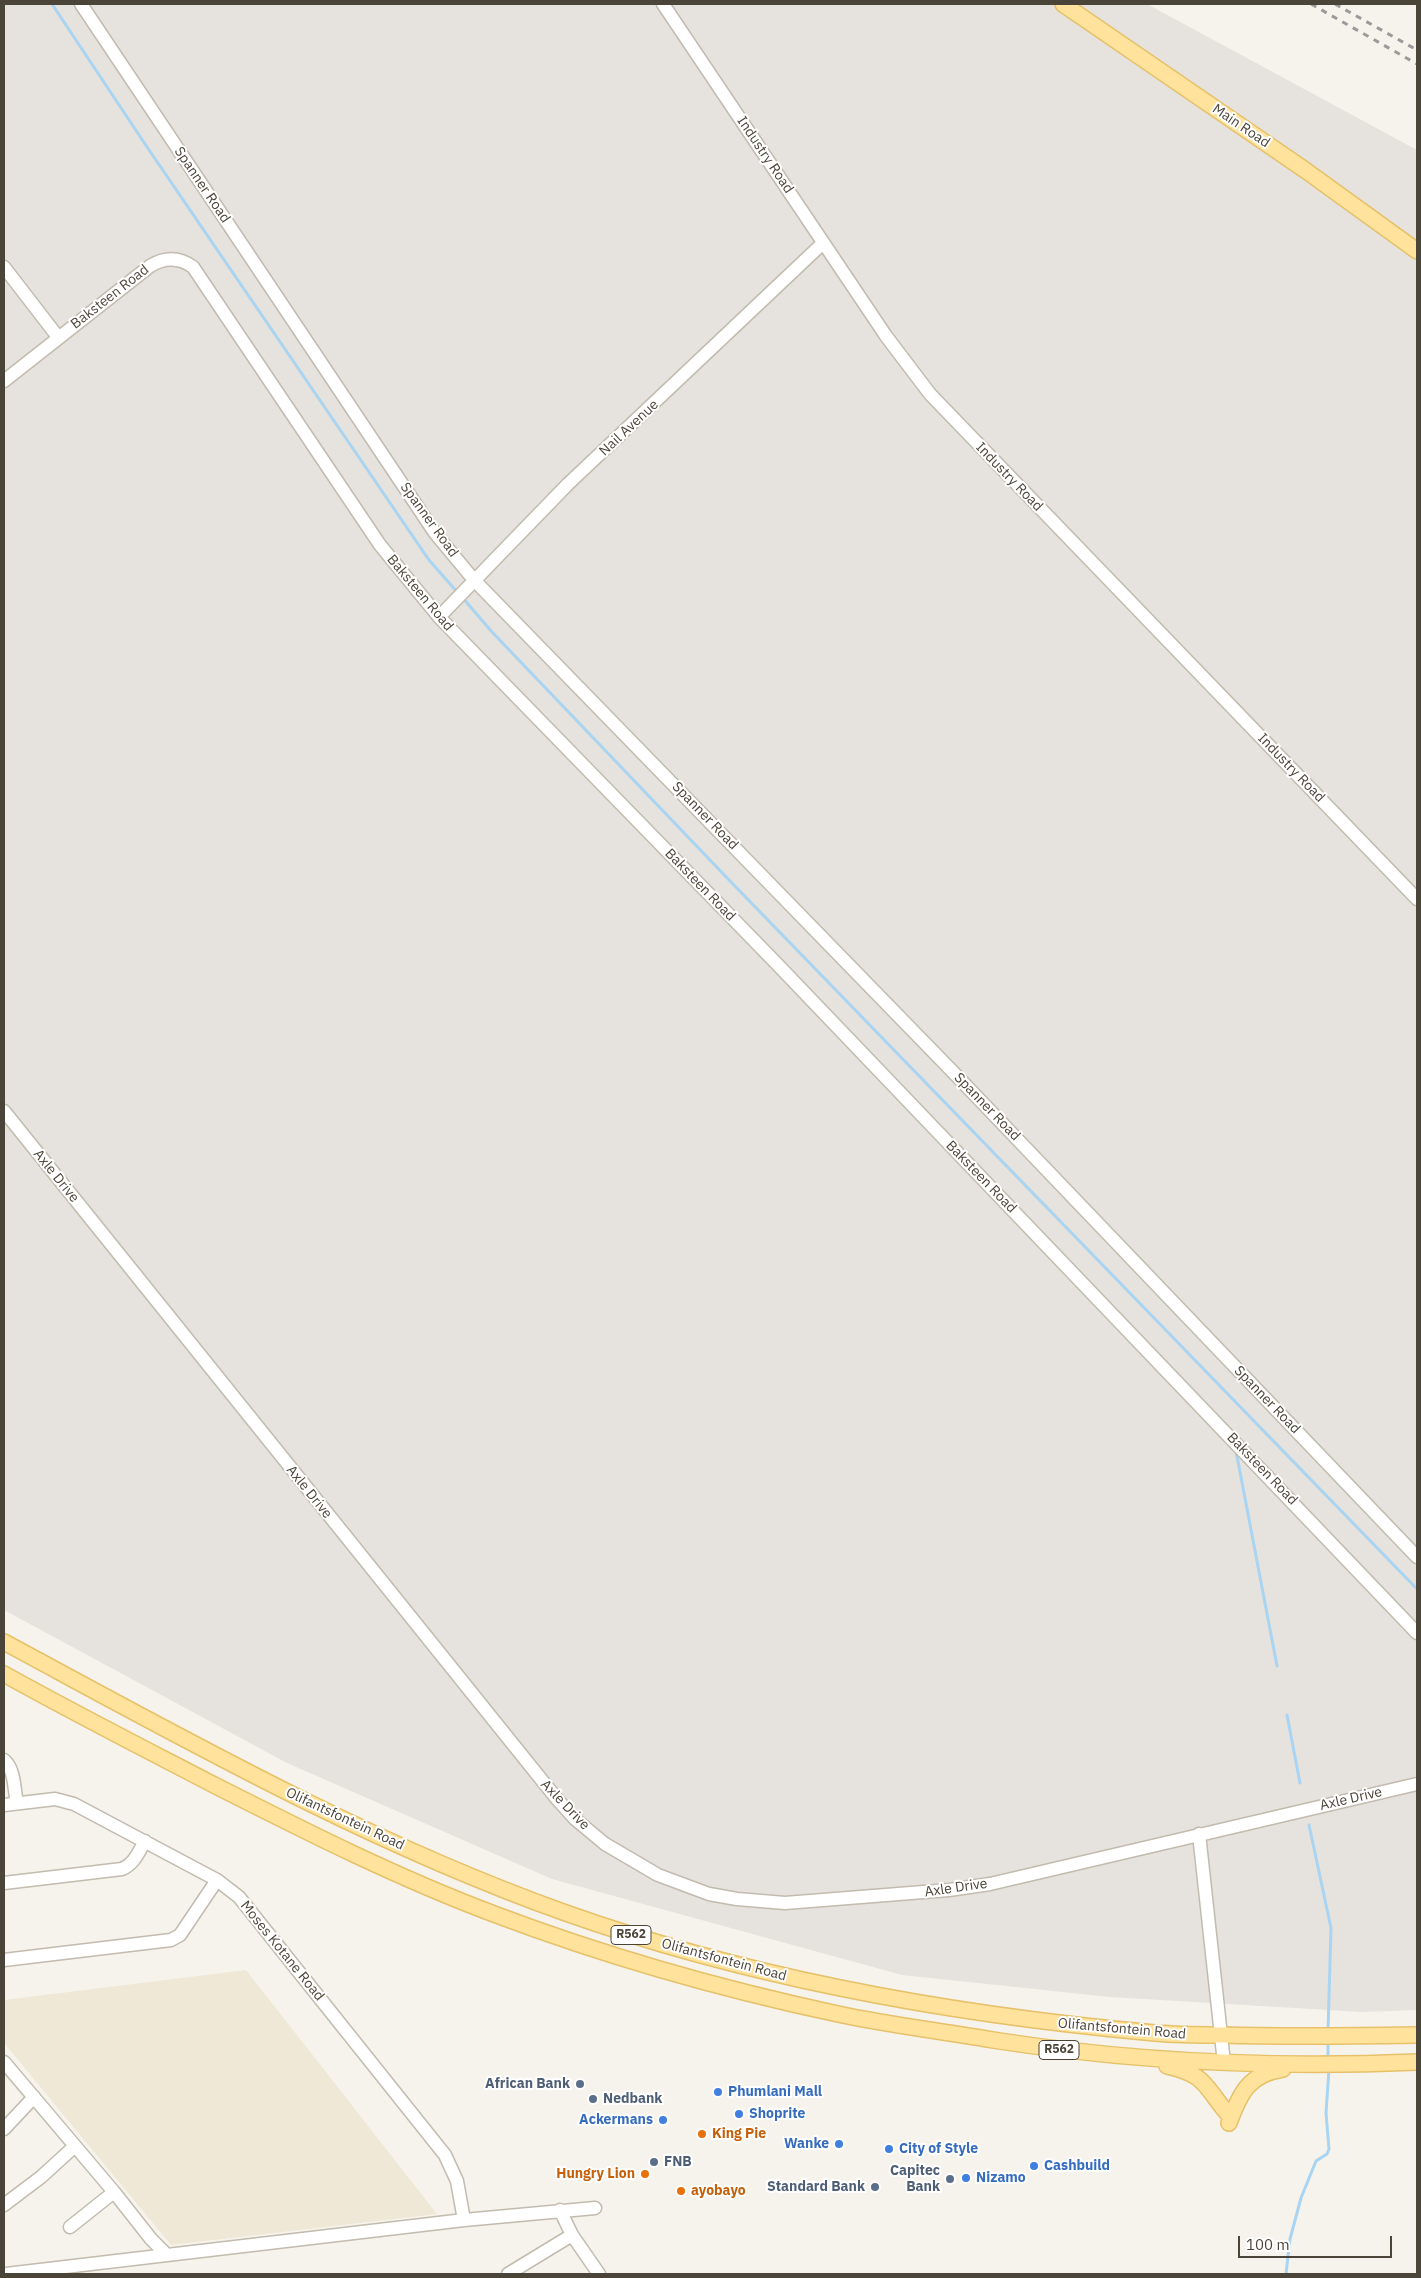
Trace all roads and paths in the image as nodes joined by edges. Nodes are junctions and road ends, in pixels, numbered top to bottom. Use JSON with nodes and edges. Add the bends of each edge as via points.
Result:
{"nodes":[{"id":1,"x":81,"y":4,"type":"edge"},
{"id":2,"x":663,"y":4,"type":"edge"},
{"id":3,"x":1063,"y":4,"type":"edge"},
{"id":4,"x":823,"y":243,"type":"junction"},
{"id":5,"x":1417,"y":251,"type":"edge"},
{"id":6,"x":4,"y":267,"type":"edge"},
{"id":7,"x":58,"y":337,"type":"junction"},
{"id":8,"x":4,"y":381,"type":"edge"},
{"id":9,"x":474,"y":580,"type":"junction"},
{"id":10,"x":439,"y":617,"type":"junction"},
{"id":11,"x":1417,"y":899,"type":"edge"},
{"id":12,"x":4,"y":1111,"type":"edge"},
{"id":13,"x":1417,"y":1557,"type":"edge"},
{"id":14,"x":1417,"y":1633,"type":"edge"},
{"id":15,"x":4,"y":1642,"type":"edge"},
{"id":16,"x":4,"y":1674,"type":"edge"},
{"id":17,"x":4,"y":1760,"type":"edge"},
{"id":18,"x":1417,"y":1784,"type":"edge"},
{"id":19,"x":17,"y":1803,"type":"junction"},
{"id":20,"x":4,"y":1805,"type":"edge"},
{"id":21,"x":1199,"y":1834,"type":"junction"},
{"id":22,"x":145,"y":1842,"type":"junction"},
{"id":23,"x":217,"y":1880,"type":"junction"},
{"id":24,"x":4,"y":1883,"type":"edge"},
{"id":25,"x":4,"y":1960,"type":"edge"},
{"id":26,"x":1219,"y":2035,"type":"junction"},
{"id":27,"x":1417,"y":2035,"type":"edge"},
{"id":28,"x":1127,"y":2057,"type":"junction"},
{"id":29,"x":1417,"y":2062,"type":"edge"},
{"id":30,"x":1224,"y":2063,"type":"junction"},
{"id":31,"x":1313,"y":2065,"type":"junction"},
{"id":32,"x":6,"y":2068,"type":"edge"},
{"id":33,"x":34,"y":2097,"type":"junction"},
{"id":34,"x":4,"y":2129,"type":"edge"},
{"id":35,"x":75,"y":2146,"type":"junction"},
{"id":36,"x":114,"y":2192,"type":"junction"},
{"id":37,"x":4,"y":2205,"type":"edge"},
{"id":38,"x":595,"y":2208,"type":"dead end"},
{"id":39,"x":560,"y":2210,"type":"junction"},
{"id":40,"x":464,"y":2220,"type":"junction"},
{"id":41,"x":70,"y":2227,"type":"dead end"},
{"id":42,"x":572,"y":2235,"type":"junction"},
{"id":43,"x":167,"y":2255,"type":"junction"},
{"id":44,"x":6,"y":2274,"type":"edge"},
{"id":45,"x":508,"y":2274,"type":"edge"},
{"id":46,"x":599,"y":2274,"type":"edge"}],
"edges":[{"from":1,"to":9,"type":"street","name":"Spanner Road","via":[[435,533]]},
{"from":2,"to":4,"type":"street","name":"Industry Road"},
{"from":3,"to":5,"type":"main road","name":"Main Road"},
{"from":4,"to":9,"type":"street","name":"Nail Avenue","via":[[568,484]]},
{"from":4,"to":11,"type":"street","name":"Industry Road","via":[[898,354],[940,405]]},
{"from":6,"to":7,"type":"street"},
{"from":7,"to":8,"type":"street","name":"Baksteen Road"},
{"from":7,"to":10,"type":"street","name":"Baksteen Road","via":[[157,261],[175,258],[185,261],[193,267],[380,545]]},
{"from":9,"to":10,"type":"street","name":"Nail Avenue"},
{"from":9,"to":13,"type":"street","name":"Spanner Road","via":[[946,1064]]},
{"from":10,"to":14,"type":"street","name":"Baksteen Road","via":[[777,964]]},
{"from":12,"to":21,"type":"street","name":"Axle Drive","via":[[557,1799],[597,1838],[631,1861],[709,1894],[785,1903],[990,1884]]},
{"from":15,"to":26,"type":"main road","name":"Olifantsfontein Road","number":"R562","via":[[350,1824],[490,1884],[634,1936],[848,1991],[932,2006],[1093,2028]]},
{"from":16,"to":28,"type":"main road","name":"Olifantsfontein Road","number":"R562","via":[[335,1847],[541,1931],[669,1972],[841,2015],[1028,2046]]},
{"from":17,"to":19,"type":"street","via":[[11,1771]]},
{"from":18,"to":21,"type":"street","name":"Axle Drive"},
{"from":19,"to":20,"type":"street","name":"Moses Kotane Road"},
{"from":19,"to":22,"type":"street","name":"Moses Kotane Road","via":[[55,1800],[74,1804]]},
{"from":21,"to":26,"type":"street"},
{"from":22,"to":23,"type":"street","name":"Moses Kotane Road"},
{"from":22,"to":24,"type":"street","via":[[135,1859],[122,1869]]},
{"from":23,"to":25,"type":"street","via":[[180,1935],[171,1940]]},
{"from":23,"to":40,"type":"street","name":"Moses Kotane Road","via":[[242,1900],[444,2155],[457,2181]]},
{"from":26,"to":27,"type":"main road","name":"Olifantsfontein Road","number":"R562"},
{"from":26,"to":30,"type":"street"},
{"from":28,"to":30,"type":"main road","name":"Olifantsfontein Road","number":"R562"},
{"from":28,"to":31,"type":"main road","via":[[1195,2075],[1208,2086],[1229,2119],[1240,2096],[1253,2080],[1278,2070]]},
{"from":29,"to":31,"type":"main road","name":"Olifantsfontein Road","number":"R562"},
{"from":30,"to":31,"type":"main road","name":"Olifantsfontein Road","number":"R562"},
{"from":32,"to":33,"type":"street"},
{"from":33,"to":34,"type":"street"},
{"from":33,"to":35,"type":"street"},
{"from":35,"to":36,"type":"street"},
{"from":35,"to":37,"type":"street"},
{"from":36,"to":41,"type":"street"},
{"from":36,"to":43,"type":"street"},
{"from":38,"to":39,"type":"street"},
{"from":39,"to":40,"type":"street"},
{"from":39,"to":42,"type":"street"},
{"from":40,"to":43,"type":"street"},
{"from":42,"to":45,"type":"street"},
{"from":42,"to":46,"type":"street"},
{"from":43,"to":44,"type":"street"}]}
